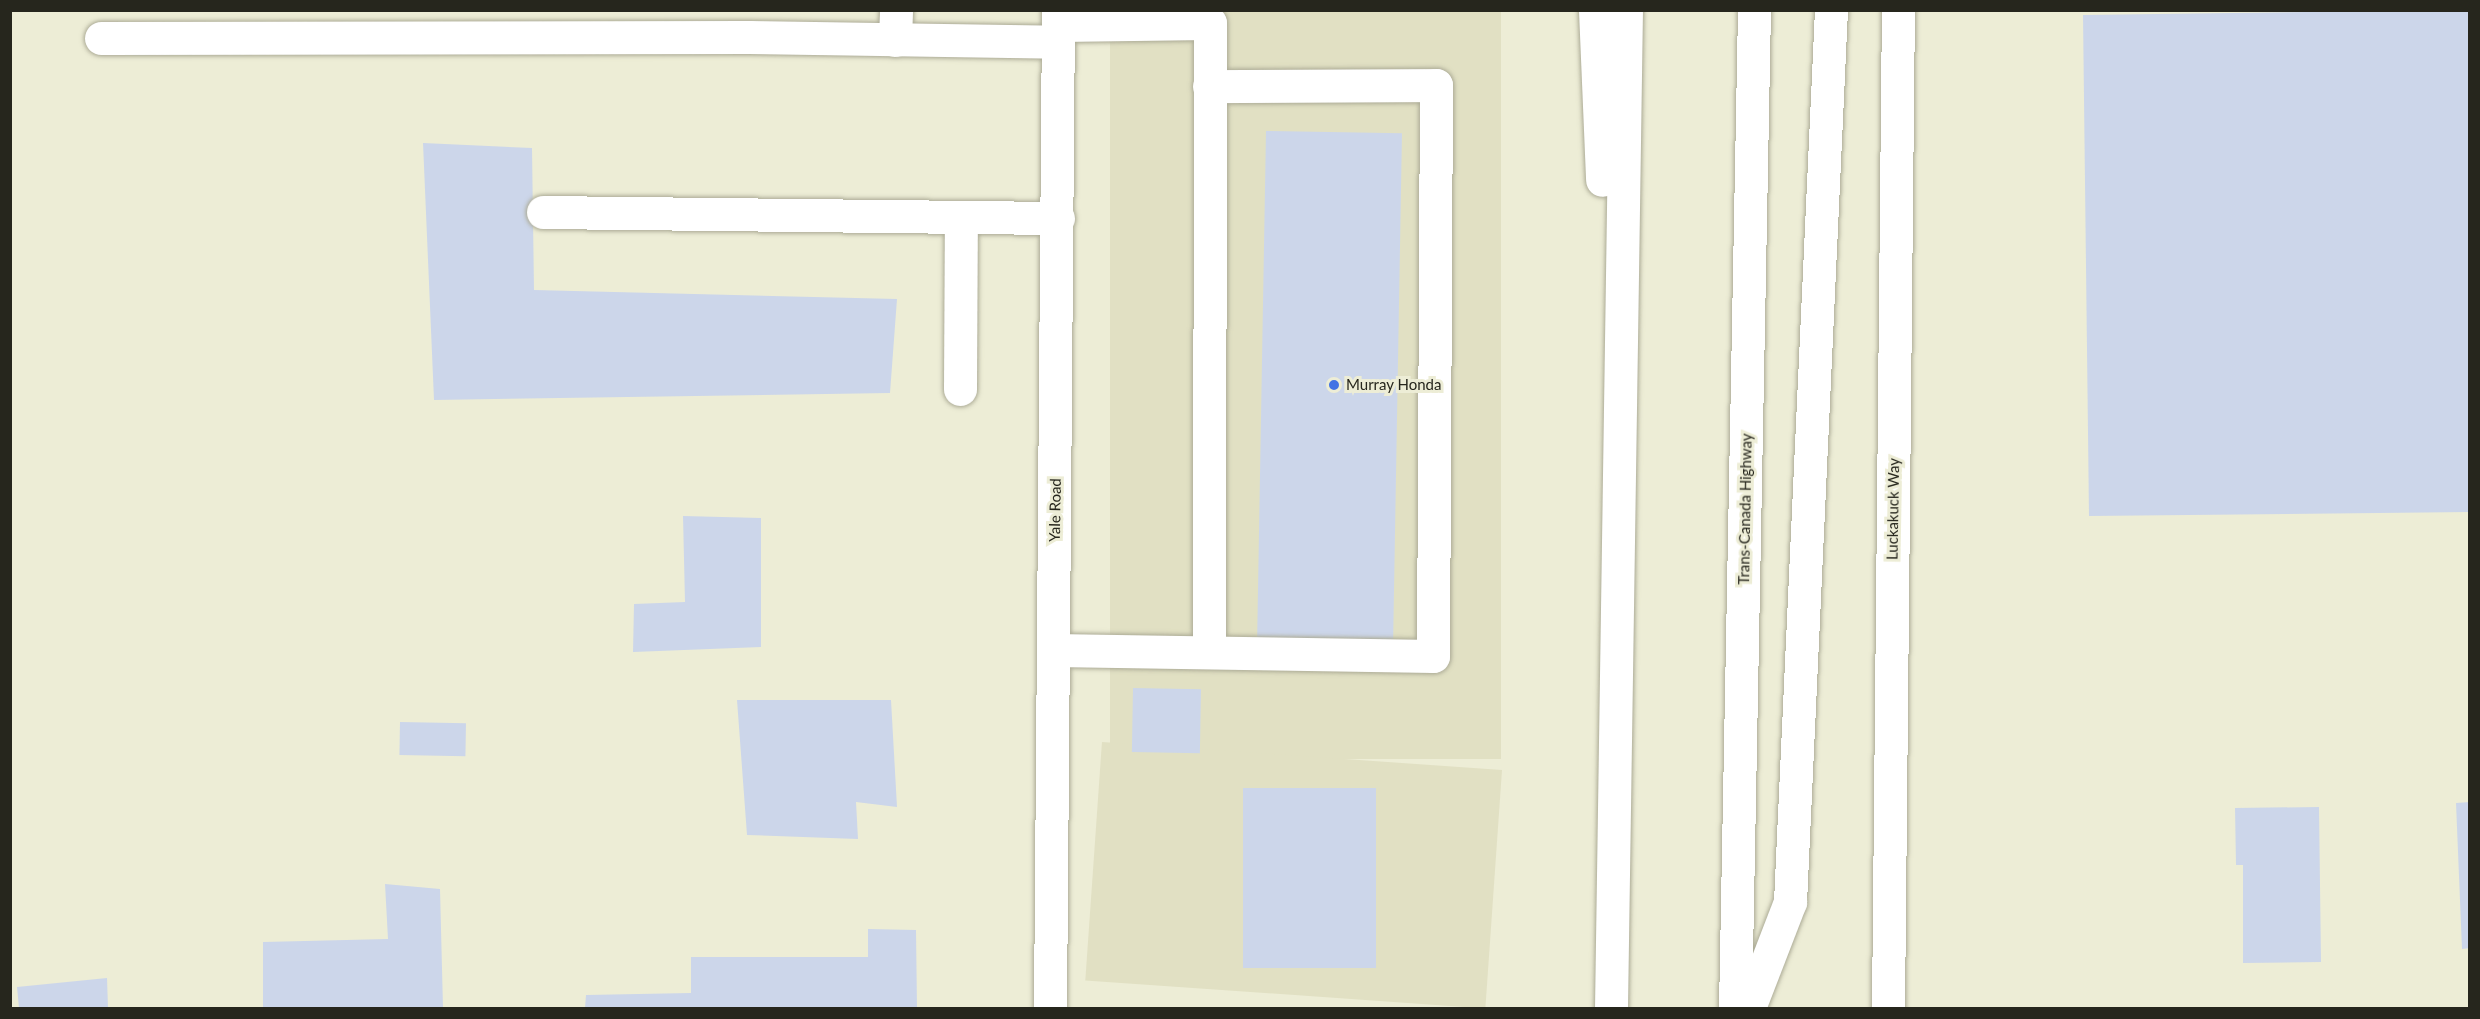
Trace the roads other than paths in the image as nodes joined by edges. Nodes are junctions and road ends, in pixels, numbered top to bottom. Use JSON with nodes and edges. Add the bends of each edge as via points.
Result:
{"nodes":[{"id":1,"x":1595,"y":10,"type":"edge"},
{"id":2,"x":1626,"y":10,"type":"edge"},
{"id":3,"x":1754,"y":10,"type":"edge"},
{"id":4,"x":1832,"y":10,"type":"edge"},
{"id":5,"x":1898,"y":10,"type":"edge"},
{"id":6,"x":1210,"y":16,"type":"edge"},
{"id":7,"x":749,"y":24,"type":"edge"},
{"id":8,"x":895,"y":25,"type":"edge"},
{"id":9,"x":1058,"y":26,"type":"edge"},
{"id":10,"x":101,"y":38,"type":"dead end"},
{"id":11,"x":1209,"y":86,"type":"junction"},
{"id":12,"x":543,"y":213,"type":"dead end"},
{"id":13,"x":961,"y":218,"type":"junction"},
{"id":14,"x":1058,"y":218,"type":"junction"},
{"id":15,"x":960,"y":388,"type":"dead end"},
{"id":16,"x":1616,"y":525,"type":"junction"},
{"id":17,"x":1054,"y":650,"type":"junction"},
{"id":18,"x":1209,"y":651,"type":"junction"},
{"id":19,"x":1050,"y":1008,"type":"edge"},
{"id":20,"x":1611,"y":1008,"type":"edge"},
{"id":21,"x":1735,"y":1008,"type":"edge"},
{"id":22,"x":1749,"y":1008,"type":"edge"},
{"id":23,"x":1888,"y":1008,"type":"edge"}],
"edges":[{"from":1,"to":16,"type":"main road"},
{"from":2,"to":16,"type":"main road"},
{"from":3,"to":21,"type":"main road","name":"Trans-Canada Highway"},
{"from":4,"to":22,"type":"main road","via":[[1790,902]]},
{"from":5,"to":23,"type":"main road","name":"Luckakuck Way"},
{"from":6,"to":9,"type":"main road"},
{"from":6,"to":11,"type":"main road"},
{"from":7,"to":8,"type":"main road"},
{"from":7,"to":10,"type":"main road"},
{"from":8,"to":9,"type":"main road"},
{"from":9,"to":14,"type":"main road","name":"Yale Road"},
{"from":11,"to":18,"type":"main road"},
{"from":11,"to":18,"type":"main road","via":[[1436,84],[1433,656]]},
{"from":12,"to":13,"type":"main road"},
{"from":13,"to":14,"type":"main road"},
{"from":13,"to":15,"type":"main road"},
{"from":14,"to":17,"type":"main road","name":"Yale Road"},
{"from":16,"to":20,"type":"main road"},
{"from":17,"to":18,"type":"main road"},
{"from":17,"to":19,"type":"main road","name":"Yale Road"}]}
